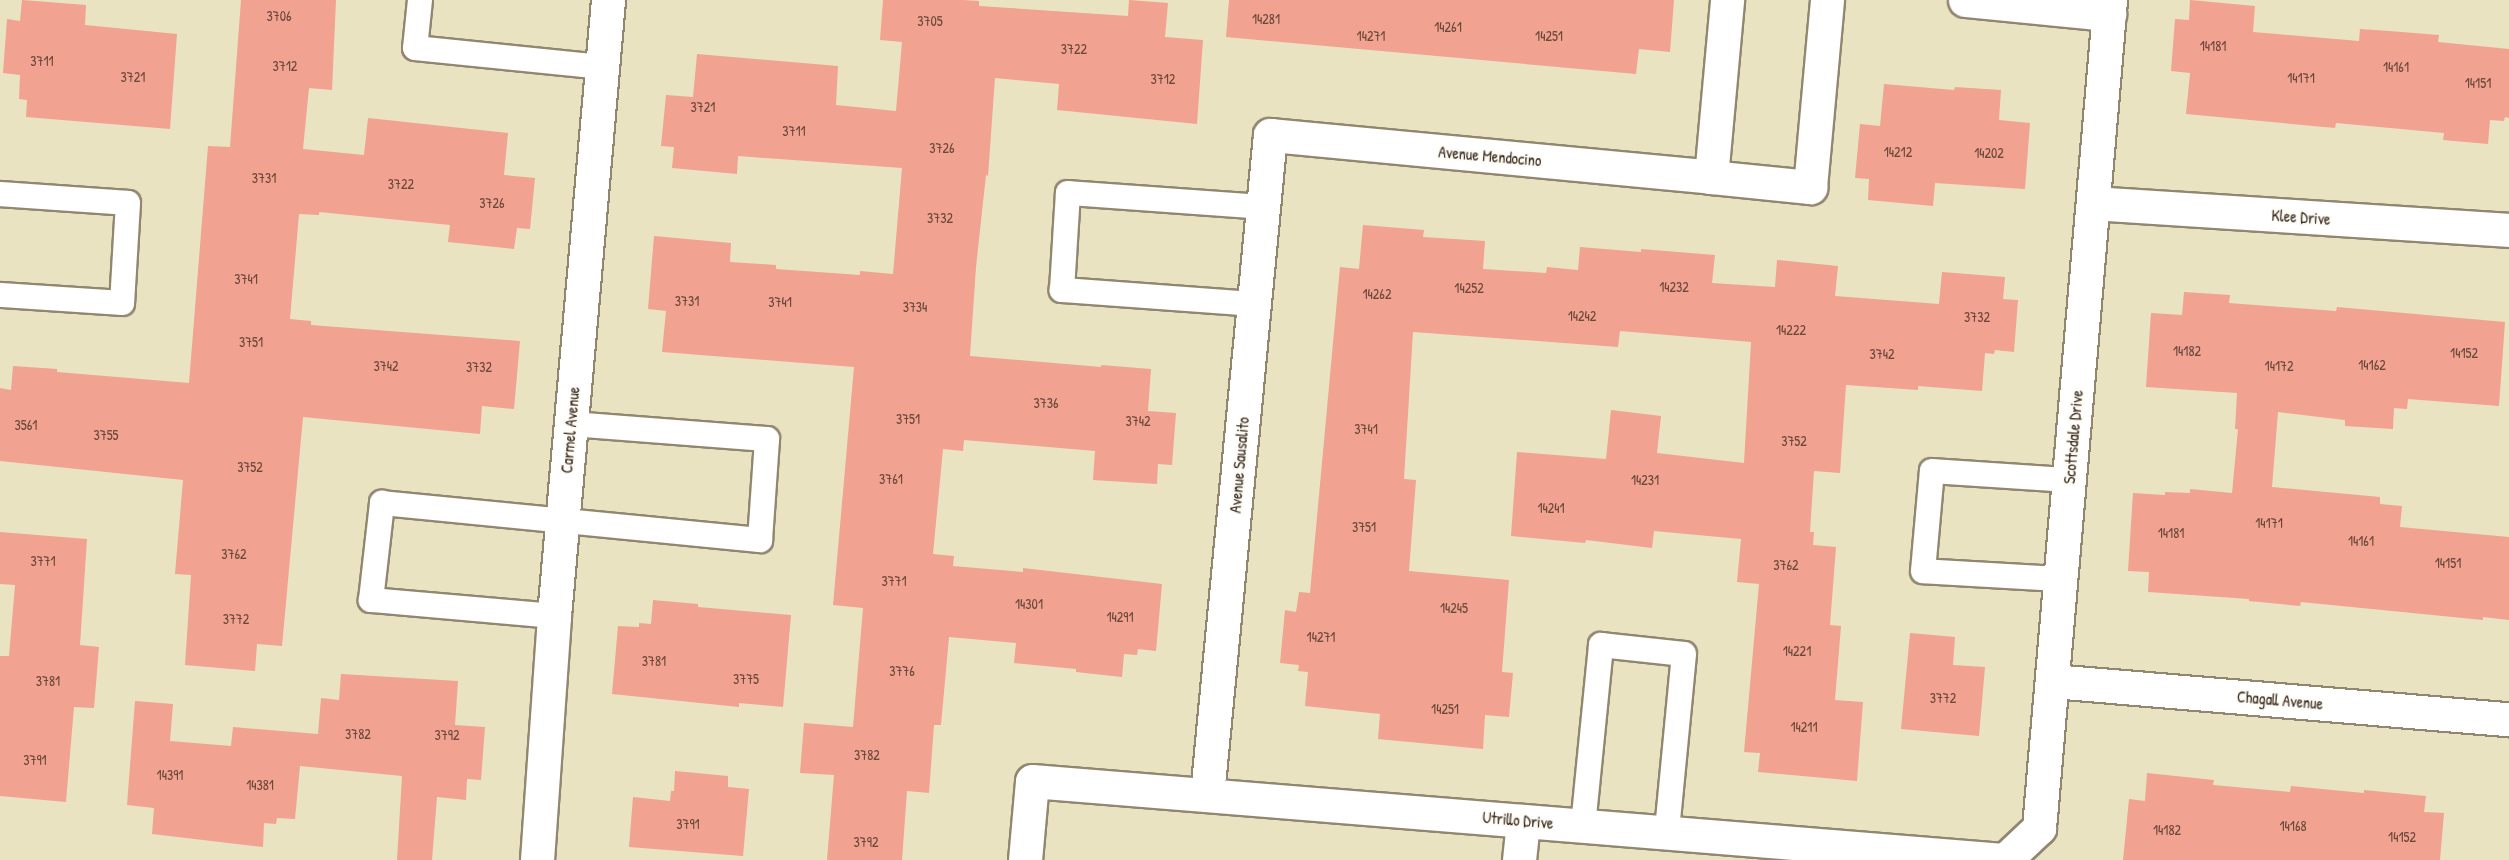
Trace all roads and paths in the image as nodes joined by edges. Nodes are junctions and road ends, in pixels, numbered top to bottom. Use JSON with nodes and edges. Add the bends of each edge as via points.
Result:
{"nodes":[{"id":1,"x":420,"y":0,"type":"edge"},
{"id":2,"x":608,"y":0,"type":"edge"},
{"id":3,"x":1726,"y":0,"type":"edge"},
{"id":4,"x":1827,"y":0,"type":"edge"},
{"id":5,"x":1965,"y":0,"type":"edge"},
{"id":6,"x":2110,"y":7,"type":"edge"},
{"id":7,"x":601,"y":67,"type":"junction"},
{"id":8,"x":1270,"y":135,"type":"joint"},
{"id":9,"x":1711,"y":177,"type":"junction"},
{"id":10,"x":0,"y":194,"type":"edge"},
{"id":11,"x":2093,"y":203,"type":"junction"},
{"id":12,"x":1263,"y":207,"type":"junction"},
{"id":13,"x":2509,"y":230,"type":"edge"},
{"id":14,"x":0,"y":296,"type":"edge"},
{"id":15,"x":1254,"y":304,"type":"junction"},
{"id":16,"x":571,"y":424,"type":"junction"},
{"id":17,"x":2069,"y":480,"type":"junction"},
{"id":18,"x":562,"y":521,"type":"junction"},
{"id":19,"x":2060,"y":579,"type":"junction"},
{"id":20,"x":554,"y":616,"type":"junction"},
{"id":21,"x":2052,"y":681,"type":"junction"},
{"id":22,"x":2509,"y":719,"type":"edge"},
{"id":23,"x":1208,"y":795,"type":"junction"},
{"id":24,"x":1523,"y":821,"type":"junction"},
{"id":25,"x":1584,"y":826,"type":"junction"},
{"id":26,"x":1666,"y":832,"type":"junction"},
{"id":27,"x":537,"y":860,"type":"edge"},
{"id":28,"x":1024,"y":860,"type":"edge"},
{"id":29,"x":1519,"y":860,"type":"edge"},
{"id":30,"x":2004,"y":860,"type":"edge"}],
"edges":[{"from":1,"to":7,"type":"lane","via":[[415,48]]},
{"from":2,"to":7,"type":"street","name":"Carmel Avenue"},
{"from":3,"to":9,"type":"street"},
{"from":4,"to":9,"type":"street","name":"Avenue Mendocino","via":[[1810,186]]},
{"from":5,"to":6,"type":"street"},
{"from":6,"to":11,"type":"street","name":"Scottsdale Drive"},
{"from":7,"to":16,"type":"street","name":"Carmel Avenue"},
{"from":8,"to":9,"type":"street","name":"Avenue Mendocino"},
{"from":8,"to":12,"type":"street","name":"Avenue Sausalito"},
{"from":10,"to":14,"type":"lane","via":[[128,203],[122,303]]},
{"from":11,"to":13,"type":"street","name":"Klee Drive"},
{"from":11,"to":17,"type":"street","name":"Scottsdale Drive"},
{"from":12,"to":15,"type":"street","name":"Avenue Sausalito"},
{"from":12,"to":15,"type":"lane","via":[[1068,193],[1062,290]]},
{"from":15,"to":23,"type":"street","name":"Avenue Sausalito"},
{"from":16,"to":18,"type":"street","name":"Carmel Avenue"},
{"from":16,"to":18,"type":"lane","via":[[767,439],[760,540]]},
{"from":17,"to":19,"type":"street","name":"Scottsdale Drive"},
{"from":17,"to":19,"type":"lane","via":[[1932,471],[1923,571]]},
{"from":18,"to":20,"type":"street","name":"Carmel Avenue"},
{"from":18,"to":20,"type":"lane","via":[[382,503],[371,600]]},
{"from":19,"to":21,"type":"street","name":"Scottsdale Drive"},
{"from":20,"to":27,"type":"street","name":"Carmel Avenue"},
{"from":21,"to":22,"type":"street","name":"Chagall Avenue"},
{"from":21,"to":30,"type":"street","name":"Scottsdale Drive","via":[[2039,828]]},
{"from":23,"to":24,"type":"street","name":"Utrillo Drive"},
{"from":23,"to":28,"type":"street","name":"Utrillo Drive","via":[[1032,781]]},
{"from":24,"to":25,"type":"street","name":"Utrillo Drive"},
{"from":24,"to":29,"type":"street"},
{"from":25,"to":26,"type":"street","name":"Utrillo Drive"},
{"from":25,"to":26,"type":"lane","via":[[1601,645],[1684,654]]},
{"from":26,"to":30,"type":"street","name":"Utrillo Drive"}]}
